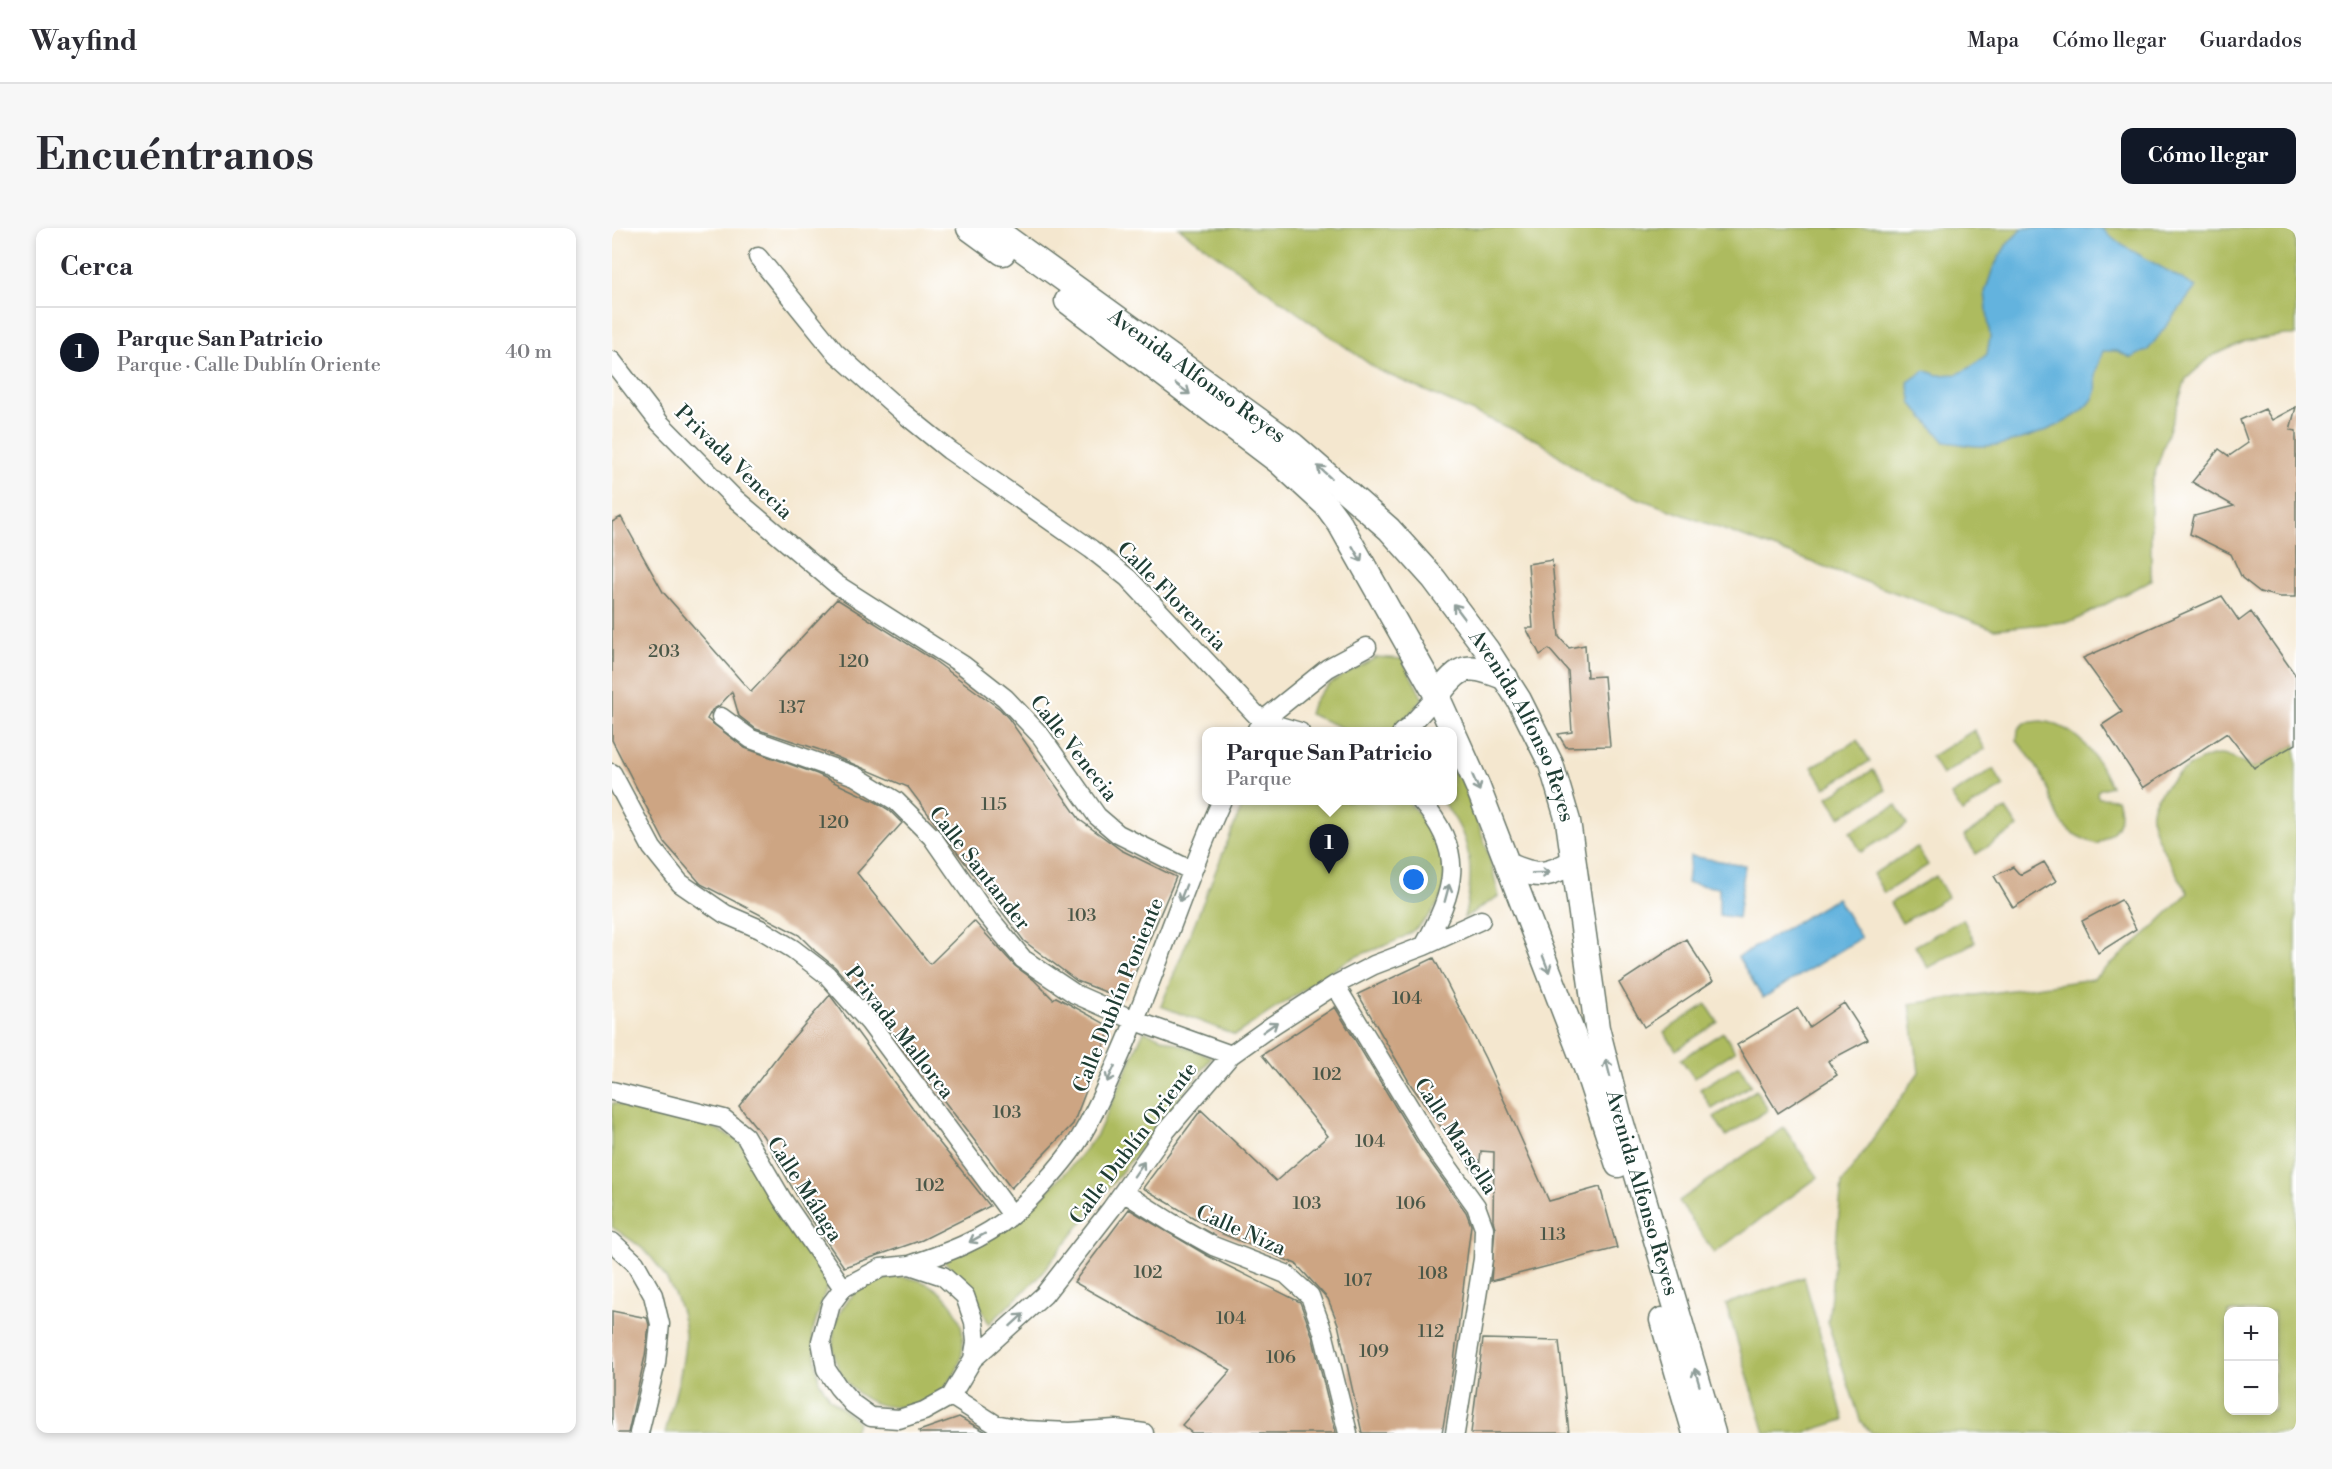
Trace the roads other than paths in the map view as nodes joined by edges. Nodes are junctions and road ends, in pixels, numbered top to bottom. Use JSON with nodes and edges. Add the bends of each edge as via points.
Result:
{"nodes":[{"id":1,"x":969,"y":228,"type":"edge"},
{"id":2,"x":993,"y":228,"type":"edge"},
{"id":3,"x":758,"y":257,"type":"dead end"},
{"id":4,"x":612,"y":361,"type":"edge"},
{"id":5,"x":836,"y":584,"type":"joint"},
{"id":6,"x":1367,"y":646,"type":"dead end"},
{"id":7,"x":1506,"y":678,"type":"junction"},
{"id":8,"x":1437,"y":696,"type":"junction"},
{"id":9,"x":721,"y":717,"type":"dead end"},
{"id":10,"x":1259,"y":726,"type":"edge"},
{"id":11,"x":1410,"y":727,"type":"edge"},
{"id":12,"x":1449,"y":727,"type":"edge"},
{"id":13,"x":1457,"y":749,"type":"edge"},
{"id":14,"x":612,"y":774,"type":"edge"},
{"id":15,"x":1219,"y":805,"type":"edge"},
{"id":16,"x":1423,"y":805,"type":"edge"},
{"id":17,"x":1573,"y":862,"type":"junction"},
{"id":18,"x":1508,"y":865,"type":"junction"},
{"id":19,"x":1192,"y":871,"type":"junction"},
{"id":20,"x":1481,"y":920,"type":"dead end"},
{"id":21,"x":1424,"y":946,"type":"junction"},
{"id":22,"x":1335,"y":985,"type":"junction"},
{"id":23,"x":1136,"y":1021,"type":"junction"},
{"id":24,"x":1232,"y":1055,"type":"junction"},
{"id":25,"x":612,"y":1091,"type":"edge"},
{"id":26,"x":1123,"y":1192,"type":"junction"},
{"id":27,"x":1012,"y":1215,"type":"junction"},
{"id":28,"x":612,"y":1242,"type":"edge"},
{"id":29,"x":910,"y":1265,"type":"junction"},
{"id":30,"x":843,"y":1288,"type":"junction"},
{"id":31,"x":973,"y":1359,"type":"junction"},
{"id":32,"x":951,"y":1396,"type":"junction"},
{"id":33,"x":867,"y":1425,"type":"edge"},
{"id":34,"x":639,"y":1433,"type":"edge"},
{"id":35,"x":1144,"y":1433,"type":"edge"},
{"id":36,"x":1348,"y":1433,"type":"edge"},
{"id":37,"x":1455,"y":1433,"type":"edge"},
{"id":38,"x":1695,"y":1433,"type":"edge"},
{"id":39,"x":1713,"y":1433,"type":"edge"}],
"edges":[{"from":1,"to":8,"type":"main road","name":"Avenida Alfonso Reyes","one_way":true,"via":[[1305,484],[1340,524]]},
{"from":7,"to":2,"type":"main road","name":"Avenida Alfonso Reyes","one_way":true,"via":[[1434,579],[1389,529],[1284,438]]},
{"from":3,"to":10,"type":"street","name":"Calle Florencia","via":[[835,352],[902,412],[1128,578]]},
{"from":4,"to":5,"type":"street","name":"Privada Venecia","via":[[658,422],[732,496]]},
{"from":5,"to":19,"type":"street","name":"Calle Venecia","via":[[963,665],[1005,698],[1041,735],[1097,816],[1118,834]]},
{"from":6,"to":10,"type":"street","via":[[1319,675]]},
{"from":7,"to":8,"type":"main road","via":[[1480,668],[1468,668],[1449,679]]},
{"from":7,"to":17,"type":"main road","name":"Avenida Alfonso Reyes","via":[[1551,765],[1568,822]]},
{"from":8,"to":11,"type":"street"},
{"from":8,"to":12,"type":"main road","name":"Avenida Alfonso Reyes"},
{"from":9,"to":23,"type":"street","name":"Calle Santander","via":[[751,739],[855,776],[896,801],[932,837],[1023,960],[1074,994]]},
{"from":13,"to":18,"type":"main road","name":"Avenida Alfonso Reyes","one_way":true},
{"from":14,"to":27,"type":"street","name":"Privada Mallorca","via":[[652,848],[680,883],[725,914],[784,944],[827,975],[869,1022]]},
{"from":15,"to":19,"type":"street","name":"Calle Dublín Poniente"},
{"from":21,"to":16,"type":"street","one_way":true,"via":[[1450,888],[1452,862],[1446,837]]},
{"from":18,"to":17,"type":"main road","one_way":true,"via":[[1542,875]]},
{"from":39,"to":17,"type":"main road","name":"Avenida Alfonso Reyes","one_way":true,"via":[[1597,1028]]},
{"from":18,"to":38,"type":"main road","name":"Avenida Alfonso Reyes","one_way":true,"via":[[1586,1068],[1623,1179]]},
{"from":19,"to":23,"type":"street","name":"Calle Dublín Poniente","one_way":true},
{"from":20,"to":21,"type":"street","name":"Calle Dublín Oriente"},
{"from":21,"to":22,"type":"street","name":"Calle Dublín Oriente"},
{"from":24,"to":22,"type":"street","name":"Calle Dublín Oriente","one_way":true},
{"from":22,"to":37,"type":"street","name":"Calle Marsella","via":[[1433,1146],[1476,1206],[1484,1228],[1483,1259]]},
{"from":23,"to":24,"type":"street","name":"Calle Santander"},
{"from":23,"to":27,"type":"street","name":"Calle Dublín Poniente","one_way":true,"via":[[1076,1145]]},
{"from":26,"to":24,"type":"street","name":"Calle Dublín Oriente","one_way":true,"via":[[1166,1131]]},
{"from":25,"to":30,"type":"street","name":"Calle Málaga","via":[[724,1119],[745,1136],[782,1199]]},
{"from":31,"to":26,"type":"street","name":"Calle Dublín Oriente","one_way":true,"via":[[1044,1295]]},
{"from":26,"to":36,"type":"street","name":"Calle Niza","via":[[1213,1246],[1286,1274],[1310,1296]]},
{"from":27,"to":29,"type":"street","name":"Calle Dublín Poniente","one_way":true,"via":[[955,1250]]},
{"from":28,"to":34,"type":"street","via":[[635,1263],[653,1295],[660,1324],[656,1363]]},
{"from":29,"to":30,"type":"street","name":"Calle Dublín Oriente","via":[[881,1268]]},
{"from":29,"to":31,"type":"street","name":"Calle Dublín Oriente","via":[[943,1276],[965,1296],[974,1322]]},
{"from":30,"to":33,"type":"street","via":[[831,1304],[821,1341],[826,1369]]},
{"from":31,"to":32,"type":"street","name":"Calle Dublín Oriente"},
{"from":32,"to":33,"type":"street","via":[[924,1411]]},
{"from":32,"to":35,"type":"street","via":[[995,1424],[1025,1431],[1115,1429]]}]}
